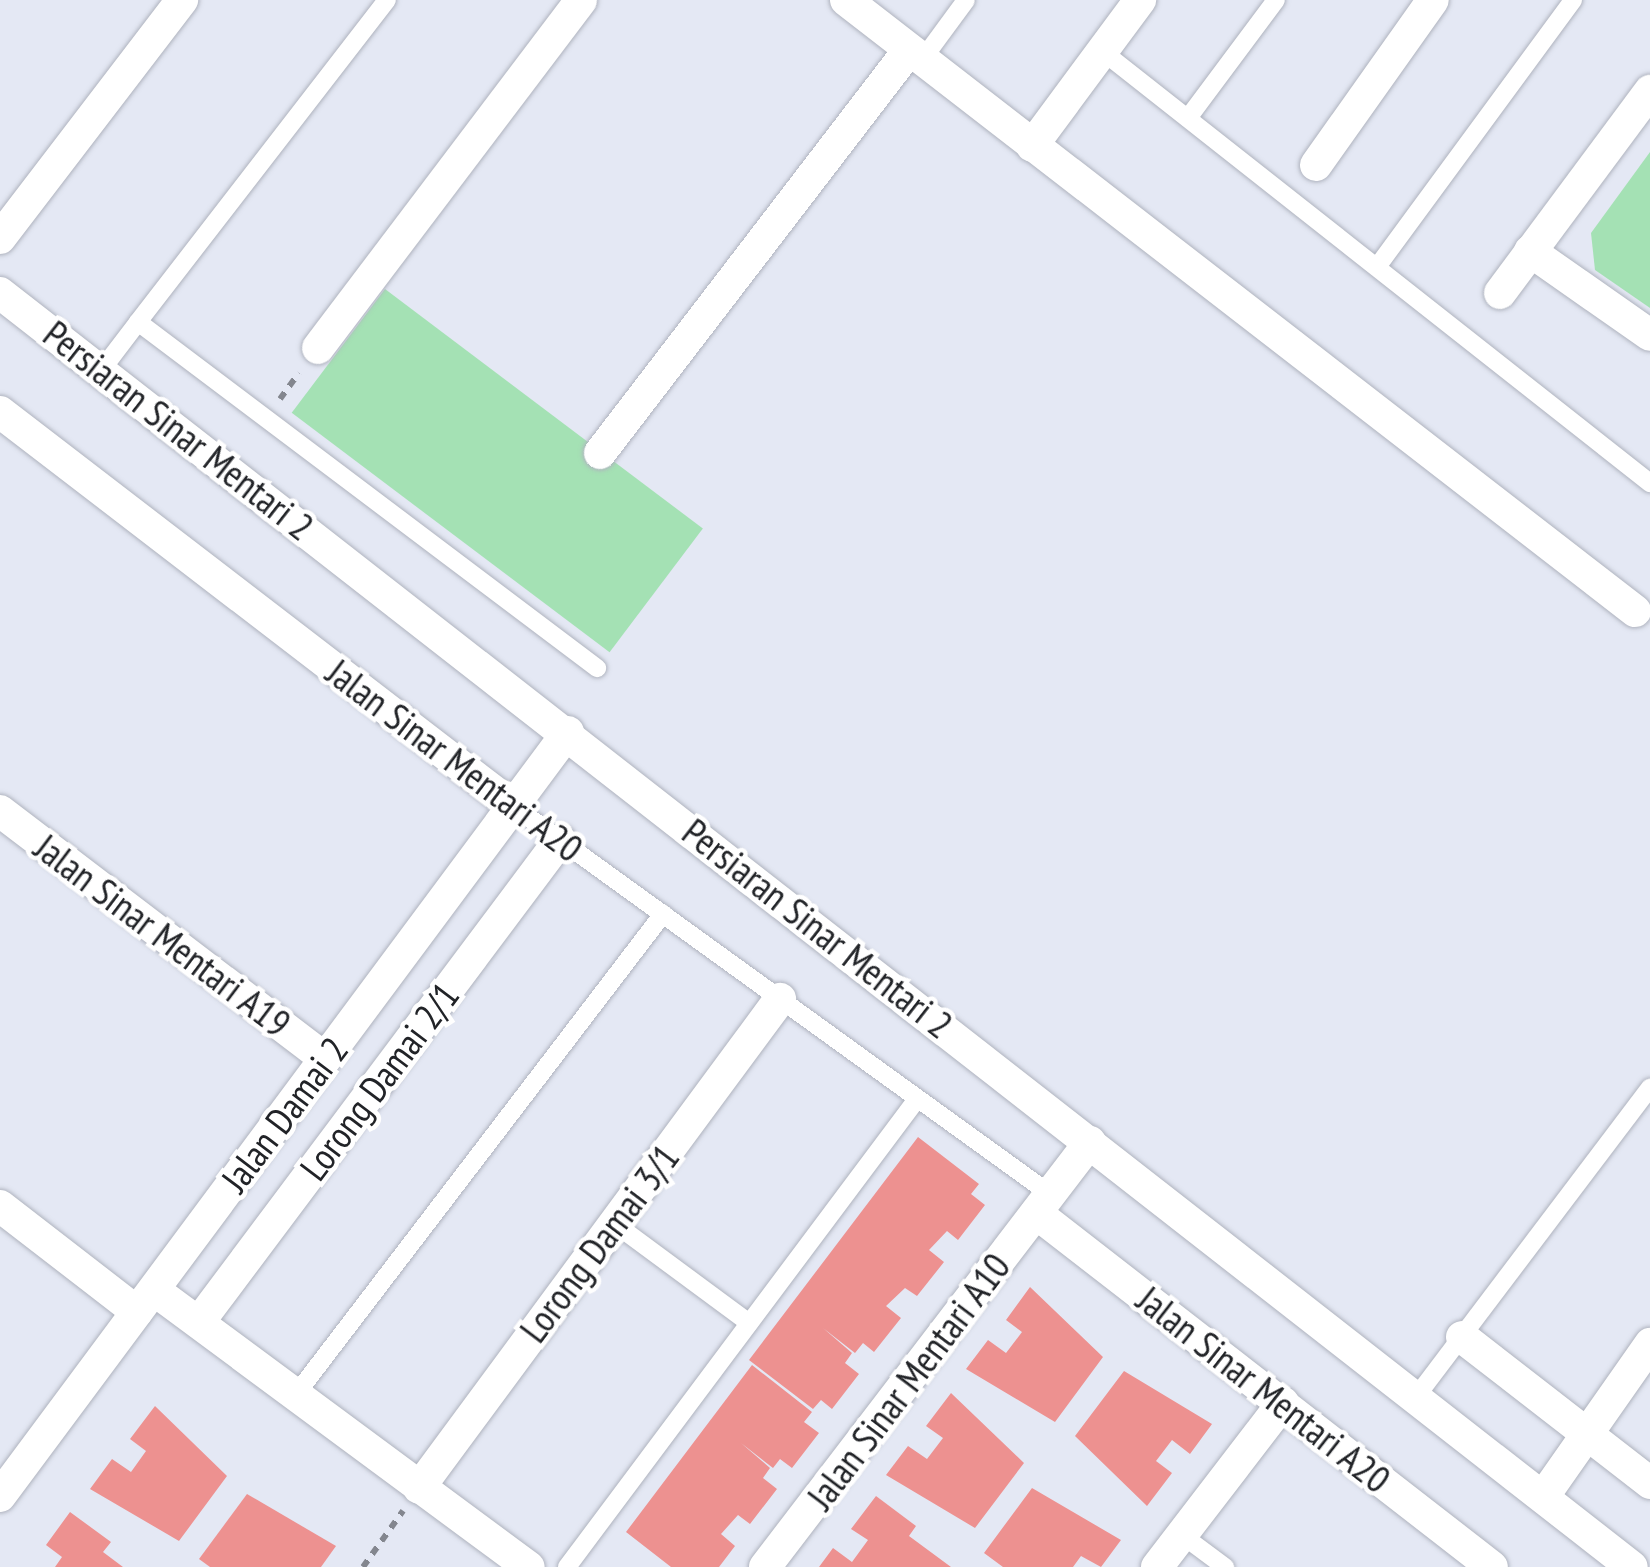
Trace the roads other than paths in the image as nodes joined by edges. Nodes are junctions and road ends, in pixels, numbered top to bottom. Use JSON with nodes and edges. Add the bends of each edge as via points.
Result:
{"nodes":[{"id":1,"x":182,"y":0,"type":"edge"},
{"id":2,"x":387,"y":0,"type":"edge"},
{"id":3,"x":581,"y":0,"type":"edge"},
{"id":4,"x":846,"y":0,"type":"edge"},
{"id":5,"x":966,"y":0,"type":"edge"},
{"id":6,"x":1140,"y":0,"type":"edge"},
{"id":7,"x":1276,"y":0,"type":"edge"},
{"id":8,"x":1433,"y":0,"type":"edge"},
{"id":9,"x":1573,"y":0,"type":"edge"},
{"id":10,"x":1102,"y":51,"type":"junction"},
{"id":11,"x":916,"y":55,"type":"junction"},
{"id":12,"x":1650,"y":91,"type":"edge"},
{"id":13,"x":1188,"y":118,"type":"junction"},
{"id":14,"x":1032,"y":146,"type":"junction"},
{"id":15,"x":1316,"y":165,"type":"dead end"},
{"id":16,"x":2,"y":231,"type":"edge"},
{"id":17,"x":1530,"y":251,"type":"junction"},
{"id":18,"x":1377,"y":267,"type":"junction"},
{"id":19,"x":0,"y":293,"type":"edge"},
{"id":20,"x":1500,"y":293,"type":"dead end"},
{"id":21,"x":138,"y":322,"type":"junction"},
{"id":22,"x":1650,"y":335,"type":"edge"},
{"id":23,"x":318,"y":348,"type":"dead end"},
{"id":24,"x":102,"y":368,"type":"junction"},
{"id":25,"x":0,"y":412,"type":"edge"},
{"id":26,"x":600,"y":453,"type":"dead end"},
{"id":27,"x":1650,"y":483,"type":"edge"},
{"id":28,"x":1642,"y":606,"type":"edge"},
{"id":29,"x":597,"y":668,"type":"dead end"},
{"id":30,"x":568,"y":732,"type":"junction"},
{"id":31,"x":513,"y":806,"type":"junction"},
{"id":32,"x":0,"y":811,"type":"edge"},
{"id":33,"x":560,"y":840,"type":"junction"},
{"id":34,"x":663,"y":914,"type":"junction"},
{"id":35,"x":780,"y":1000,"type":"junction"},
{"id":36,"x":326,"y":1059,"type":"junction"},
{"id":37,"x":1650,"y":1088,"type":"edge"},
{"id":38,"x":917,"y":1098,"type":"junction"},
{"id":39,"x":1090,"y":1142,"type":"junction"},
{"id":40,"x":1043,"y":1203,"type":"junction"},
{"id":41,"x":0,"y":1206,"type":"edge"},
{"id":42,"x":614,"y":1223,"type":"junction"},
{"id":43,"x":146,"y":1301,"type":"junction"},
{"id":44,"x":199,"y":1322,"type":"junction"},
{"id":45,"x":749,"y":1324,"type":"junction"},
{"id":46,"x":1462,"y":1337,"type":"junction"},
{"id":47,"x":1650,"y":1344,"type":"edge"},
{"id":48,"x":296,"y":1393,"type":"junction"},
{"id":49,"x":1416,"y":1397,"type":"junction"},
{"id":50,"x":1283,"y":1404,"type":"junction"},
{"id":51,"x":1588,"y":1434,"type":"junction"},
{"id":52,"x":1650,"y":1483,"type":"edge"},
{"id":53,"x":418,"y":1488,"type":"junction"},
{"id":54,"x":0,"y":1496,"type":"edge"},
{"id":55,"x":1544,"y":1497,"type":"junction"},
{"id":56,"x":1182,"y":1535,"type":"junction"},
{"id":57,"x":529,"y":1567,"type":"edge"},
{"id":58,"x":566,"y":1567,"type":"edge"},
{"id":59,"x":765,"y":1567,"type":"edge"},
{"id":60,"x":1157,"y":1567,"type":"edge"},
{"id":61,"x":1225,"y":1567,"type":"edge"},
{"id":62,"x":1492,"y":1567,"type":"edge"},
{"id":63,"x":1632,"y":1567,"type":"edge"}],
"edges":[{"from":1,"to":16,"type":"street"},
{"from":2,"to":21,"type":"lane"},
{"from":3,"to":23,"type":"street"},
{"from":4,"to":11,"type":"street"},
{"from":5,"to":11,"type":"lane"},
{"from":6,"to":10,"type":"street"},
{"from":7,"to":13,"type":"lane"},
{"from":8,"to":15,"type":"street"},
{"from":9,"to":18,"type":"lane"},
{"from":10,"to":13,"type":"lane"},
{"from":10,"to":14,"type":"street"},
{"from":11,"to":14,"type":"street"},
{"from":11,"to":26,"type":"street"},
{"from":12,"to":17,"type":"street"},
{"from":13,"to":18,"type":"lane"},
{"from":14,"to":28,"type":"street"},
{"from":17,"to":20,"type":"street"},
{"from":17,"to":22,"type":"street"},
{"from":18,"to":27,"type":"lane"},
{"from":19,"to":24,"type":"street","name":"Persiaran Sinar Mentari 2"},
{"from":21,"to":24,"type":"lane"},
{"from":21,"to":29,"type":"lane"},
{"from":24,"to":30,"type":"street","name":"Persiaran Sinar Mentari 2"},
{"from":25,"to":31,"type":"street","name":"Jalan Sinar Mentari A20"},
{"from":30,"to":31,"type":"street","name":"Jalan Damai 2"},
{"from":30,"to":39,"type":"street","name":"Persiaran Sinar Mentari 2"},
{"from":31,"to":33,"type":"lane","name":"Jalan Sinar Mentari A20"},
{"from":31,"to":36,"type":"street","name":"Jalan Damai 2"},
{"from":32,"to":36,"type":"street","name":"Jalan Sinar Mentari A19"},
{"from":33,"to":34,"type":"lane","name":"Jalan Sinar Mentari A20"},
{"from":33,"to":44,"type":"street","name":"Lorong Damai 2/1"},
{"from":34,"to":35,"type":"lane","name":"Jalan Sinar Mentari A20"},
{"from":34,"to":48,"type":"lane"},
{"from":35,"to":38,"type":"lane","name":"Jalan Sinar Mentari A20"},
{"from":35,"to":42,"type":"street","name":"Lorong Damai 3/1"},
{"from":36,"to":43,"type":"street","name":"Jalan Damai 2"},
{"from":37,"to":46,"type":"lane"},
{"from":38,"to":40,"type":"lane","name":"Jalan Sinar Mentari A20"},
{"from":38,"to":45,"type":"lane"},
{"from":39,"to":40,"type":"street","name":"Jalan Sinar Mentari A10"},
{"from":39,"to":49,"type":"street","name":"Persiaran Sinar Mentari 2"},
{"from":40,"to":50,"type":"street","name":"Jalan Sinar Mentari A20"},
{"from":40,"to":59,"type":"street","name":"Jalan Sinar Mentari A10"},
{"from":41,"to":43,"type":"street"},
{"from":42,"to":45,"type":"lane"},
{"from":42,"to":53,"type":"street","name":"Lorong Damai 3/1"},
{"from":43,"to":44,"type":"street"},
{"from":43,"to":54,"type":"street","name":"Jalan Damai 2"},
{"from":44,"to":48,"type":"street"},
{"from":45,"to":58,"type":"lane"},
{"from":46,"to":49,"type":"lane"},
{"from":46,"to":51,"type":"street"},
{"from":47,"to":51,"type":"street"},
{"from":48,"to":53,"type":"street"},
{"from":49,"to":55,"type":"street","name":"Persiaran Sinar Mentari 2"},
{"from":50,"to":56,"type":"street"},
{"from":50,"to":62,"type":"street","name":"Jalan Sinar Mentari A20"},
{"from":51,"to":52,"type":"street"},
{"from":51,"to":55,"type":"street"},
{"from":53,"to":57,"type":"street"},
{"from":55,"to":63,"type":"street","name":"Persiaran Sinar Mentari 2"},
{"from":56,"to":60,"type":"street"},
{"from":56,"to":61,"type":"lane"}]}
